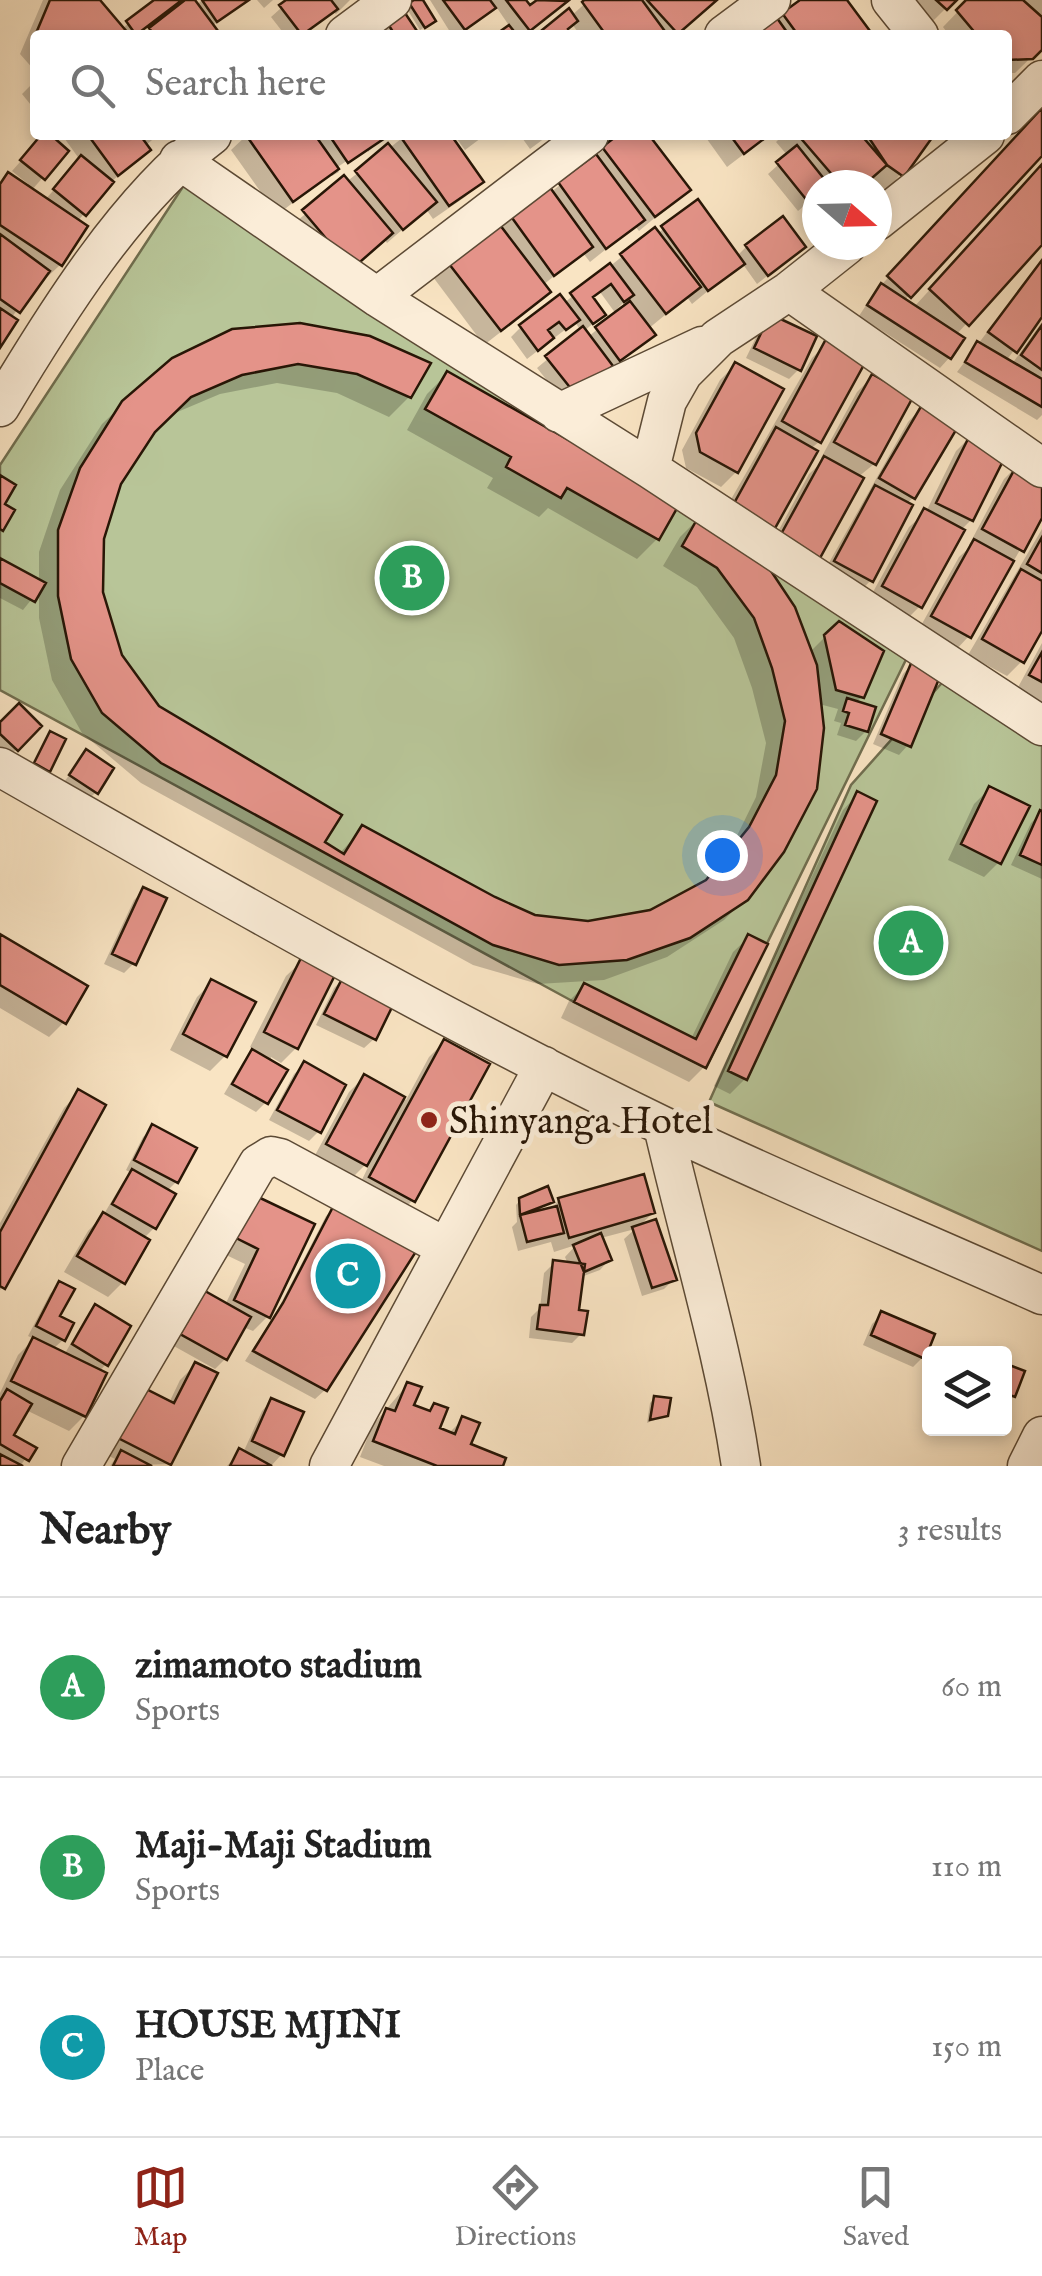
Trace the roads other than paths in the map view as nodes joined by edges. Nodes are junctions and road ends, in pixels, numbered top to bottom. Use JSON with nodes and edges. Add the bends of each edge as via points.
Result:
{"nodes":[{"id":1,"x":392,"y":0,"type":"edge"},
{"id":2,"x":771,"y":0,"type":"edge"},
{"id":3,"x":891,"y":0,"type":"edge"},
{"id":4,"x":352,"y":30,"type":"edge"},
{"id":5,"x":731,"y":30,"type":"edge"},
{"id":6,"x":915,"y":30,"type":"edge"},
{"id":7,"x":1042,"y":80,"type":"edge"},
{"id":8,"x":1012,"y":110,"type":"edge"},
{"id":9,"x":206,"y":140,"type":"edge"},
{"id":10,"x":581,"y":140,"type":"edge"},
{"id":11,"x":980,"y":140,"type":"edge"},
{"id":12,"x":180,"y":160,"type":"junction"},
{"id":13,"x":892,"y":209,"type":"edge"},
{"id":14,"x":828,"y":260,"type":"edge"},
{"id":15,"x":790,"y":290,"type":"junction"},
{"id":16,"x":377,"y":297,"type":"junction"},
{"id":17,"x":718,"y":338,"type":"junction"},
{"id":18,"x":0,"y":407,"type":"edge"},
{"id":19,"x":558,"y":413,"type":"junction"},
{"id":20,"x":1042,"y":468,"type":"edge"},
{"id":21,"x":650,"y":469,"type":"junction"},
{"id":22,"x":1042,"y":726,"type":"edge"},
{"id":23,"x":0,"y":768,"type":"edge"},
{"id":24,"x":544,"y":1066,"type":"junction"},
{"id":25,"x":663,"y":1126,"type":"junction"},
{"id":26,"x":445,"y":1247,"type":"junction"},
{"id":27,"x":1042,"y":1295,"type":"edge"},
{"id":28,"x":1042,"y":1436,"type":"edge"},
{"id":29,"x":82,"y":1466,"type":"edge"},
{"id":30,"x":329,"y":1466,"type":"edge"},
{"id":31,"x":741,"y":1466,"type":"edge"},
{"id":32,"x":1027,"y":1466,"type":"edge"}],
"edges":[{"from":1,"to":4,"type":"street"},
{"from":2,"to":5,"type":"street"},
{"from":3,"to":6,"type":"street"},
{"from":7,"to":8,"type":"street"},
{"from":9,"to":12,"type":"street"},
{"from":10,"to":16,"type":"street"},
{"from":11,"to":13,"type":"street"},
{"from":12,"to":16,"type":"street"},
{"from":12,"to":18,"type":"street","via":[[93,264]]},
{"from":14,"to":15,"type":"street"},
{"from":15,"to":17,"type":"street"},
{"from":15,"to":20,"type":"street"},
{"from":16,"to":19,"type":"street"},
{"from":17,"to":19,"type":"street"},
{"from":17,"to":21,"type":"street","via":[[683,372],[667,401]]},
{"from":19,"to":21,"type":"street"},
{"from":21,"to":22,"type":"street"},
{"from":23,"to":24,"type":"street"},
{"from":24,"to":25,"type":"street"},
{"from":24,"to":26,"type":"street"},
{"from":25,"to":27,"type":"street"},
{"from":25,"to":31,"type":"street","via":[[726,1370]]},
{"from":26,"to":29,"type":"street","via":[[280,1158],[265,1158]]},
{"from":26,"to":30,"type":"street"},
{"from":28,"to":32,"type":"street"}]}
